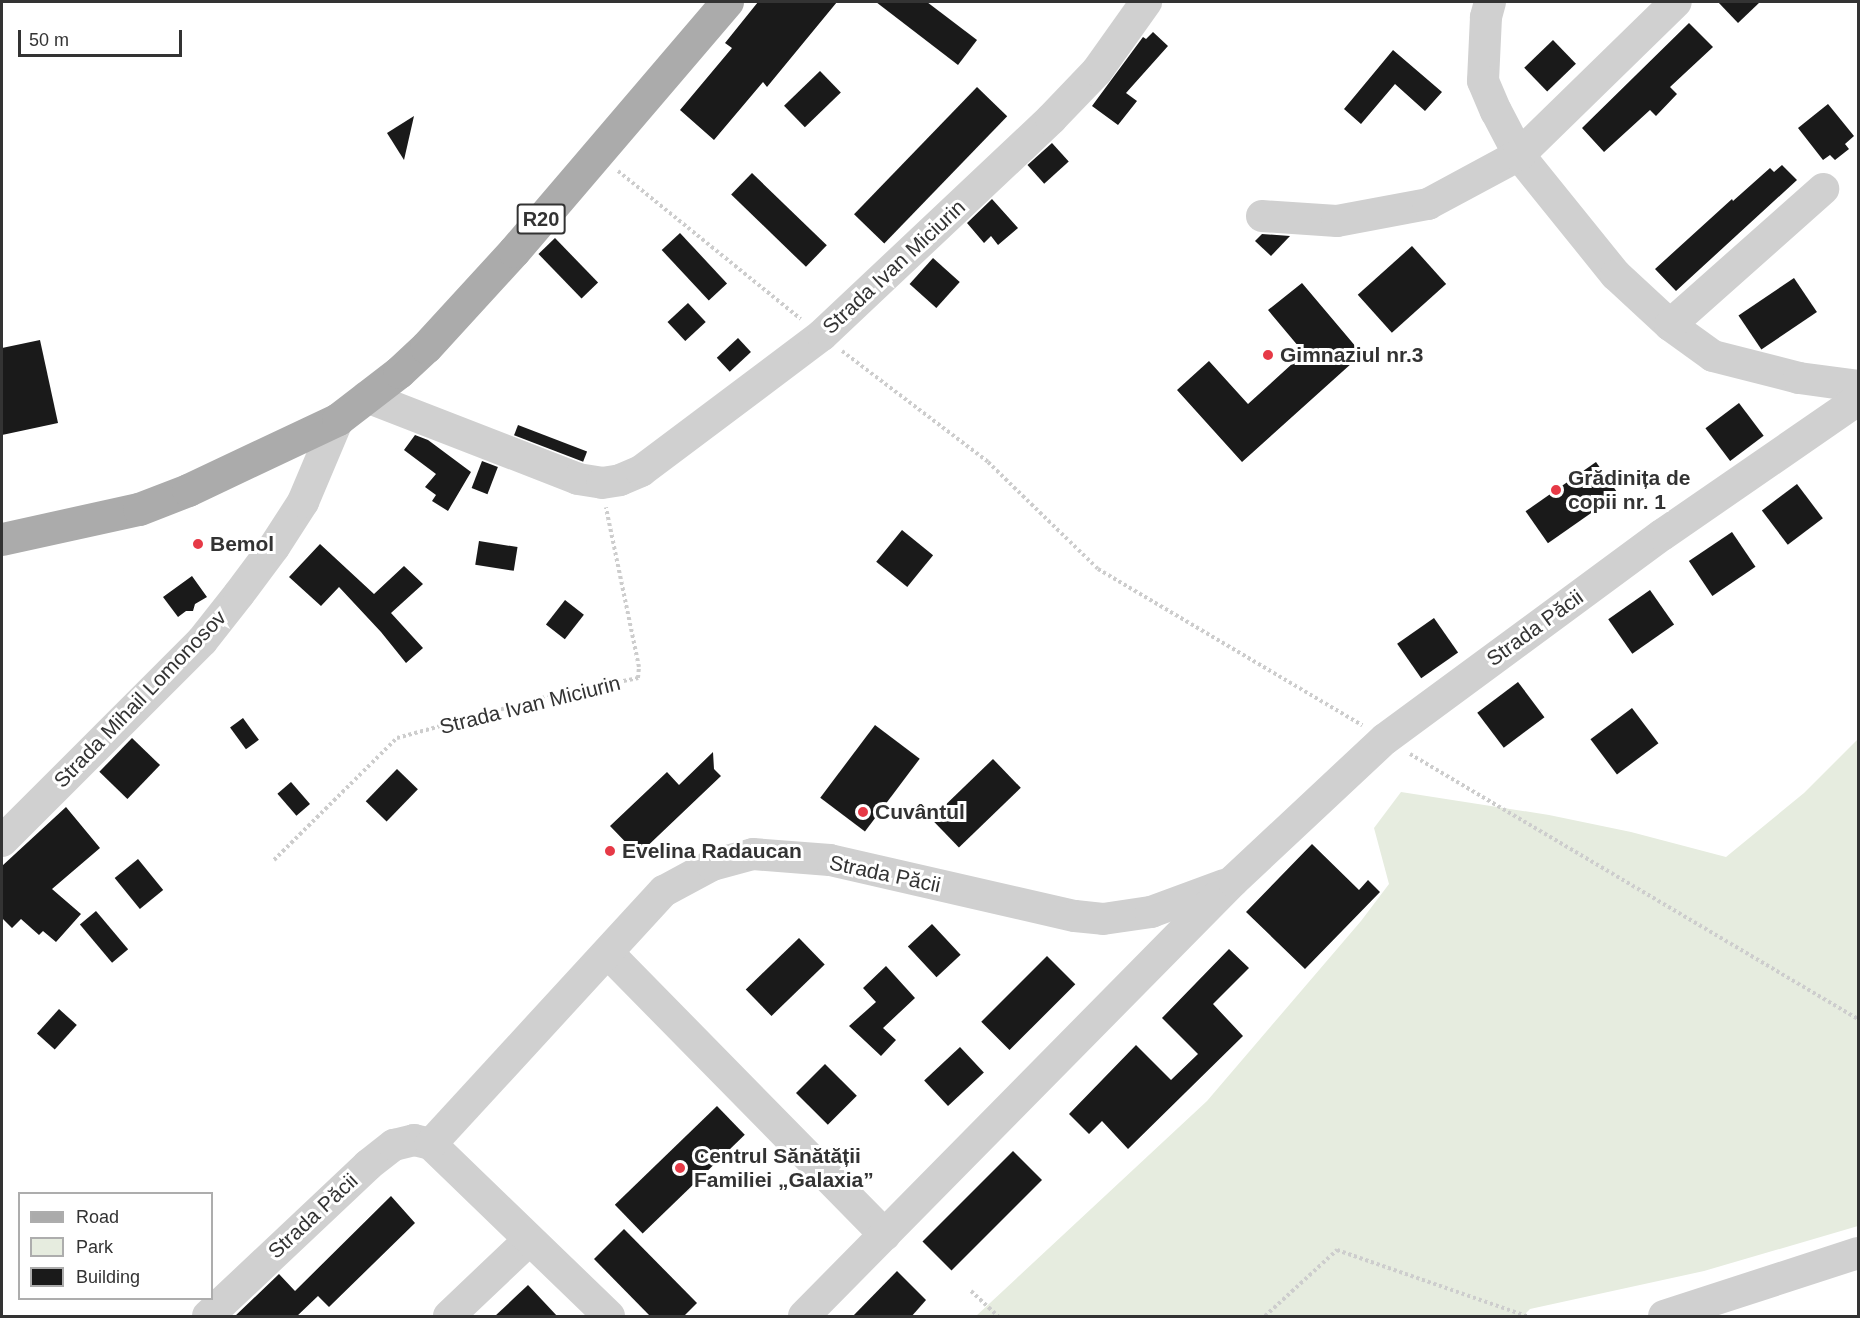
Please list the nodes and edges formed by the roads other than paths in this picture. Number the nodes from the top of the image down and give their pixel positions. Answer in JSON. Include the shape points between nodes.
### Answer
{"nodes":[{"id":1,"x":727,"y":2,"type":"edge"},
{"id":2,"x":1146,"y":2,"type":"edge"},
{"id":3,"x":1490,"y":2,"type":"edge"},
{"id":4,"x":1676,"y":2,"type":"edge"},
{"id":5,"x":1519,"y":155,"type":"junction"},
{"id":6,"x":1823,"y":189,"type":"dead end"},
{"id":7,"x":1262,"y":216,"type":"dead end"},
{"id":8,"x":1670,"y":325,"type":"junction"},
{"id":9,"x":1858,"y":386,"type":"edge"},
{"id":10,"x":367,"y":397,"type":"junction"},
{"id":11,"x":1858,"y":400,"type":"edge"},
{"id":12,"x":338,"y":419,"type":"junction"},
{"id":13,"x":2,"y":539,"type":"edge"},
{"id":14,"x":2,"y":842,"type":"edge"},
{"id":15,"x":1233,"y":881,"type":"junction"},
{"id":16,"x":608,"y":953,"type":"junction"},
{"id":17,"x":431,"y":1144,"type":"junction"},
{"id":18,"x":885,"y":1234,"type":"junction"},
{"id":19,"x":529,"y":1239,"type":"junction"},
{"id":20,"x":1858,"y":1253,"type":"edge"},
{"id":21,"x":208,"y":1317,"type":"edge"},
{"id":22,"x":449,"y":1317,"type":"edge"},
{"id":23,"x":609,"y":1317,"type":"edge"},
{"id":24,"x":804,"y":1317,"type":"edge"},
{"id":25,"x":1664,"y":1317,"type":"edge"}],
"edges":[{"from":1,"to":10,"type":"main road","name":"Strada Mihail Lomonosov","number":"R20","via":[[514,251],[426,347]]},
{"from":2,"to":10,"type":"street","name":"Strada Ivan Miciurin","via":[[1097,70],[1052,119],[822,335],[641,471],[602,483],[578,479]]},
{"from":3,"to":5,"type":"street","via":[[1483,81]]},
{"from":4,"to":5,"type":"street"},
{"from":5,"to":7,"type":"street","via":[[1428,204],[1337,221]]},
{"from":5,"to":8,"type":"street","via":[[1616,275]]},
{"from":6,"to":8,"type":"street"},
{"from":8,"to":9,"type":"street","via":[[1713,356],[1799,378]]},
{"from":10,"to":12,"type":"main road","name":"Strada Mihail Lomonosov","number":"R20"},
{"from":11,"to":15,"type":"street","name":"Strada Păcii","via":[[1662,535],[1385,739]]},
{"from":12,"to":13,"type":"main road","number":"R20","via":[[139,509]]},
{"from":12,"to":14,"type":"street","name":"Strada Mihail Lomonosov","via":[[303,502],[214,625]]},
{"from":15,"to":16,"type":"street","name":"Strada Păcii","via":[[1151,912],[1103,919],[830,860],[753,854],[712,865],[664,891]]},
{"from":15,"to":18,"type":"street","name":"Strada Păcii"},
{"from":16,"to":17,"type":"street","name":"Strada Păcii"},
{"from":16,"to":18,"type":"street"},
{"from":17,"to":19,"type":"street"},
{"from":17,"to":21,"type":"street","name":"Strada Păcii","via":[[414,1140],[394,1144]]},
{"from":18,"to":24,"type":"street","name":"Strada Păcii"},
{"from":19,"to":22,"type":"street"},
{"from":19,"to":23,"type":"street"},
{"from":20,"to":25,"type":"street"}]}
